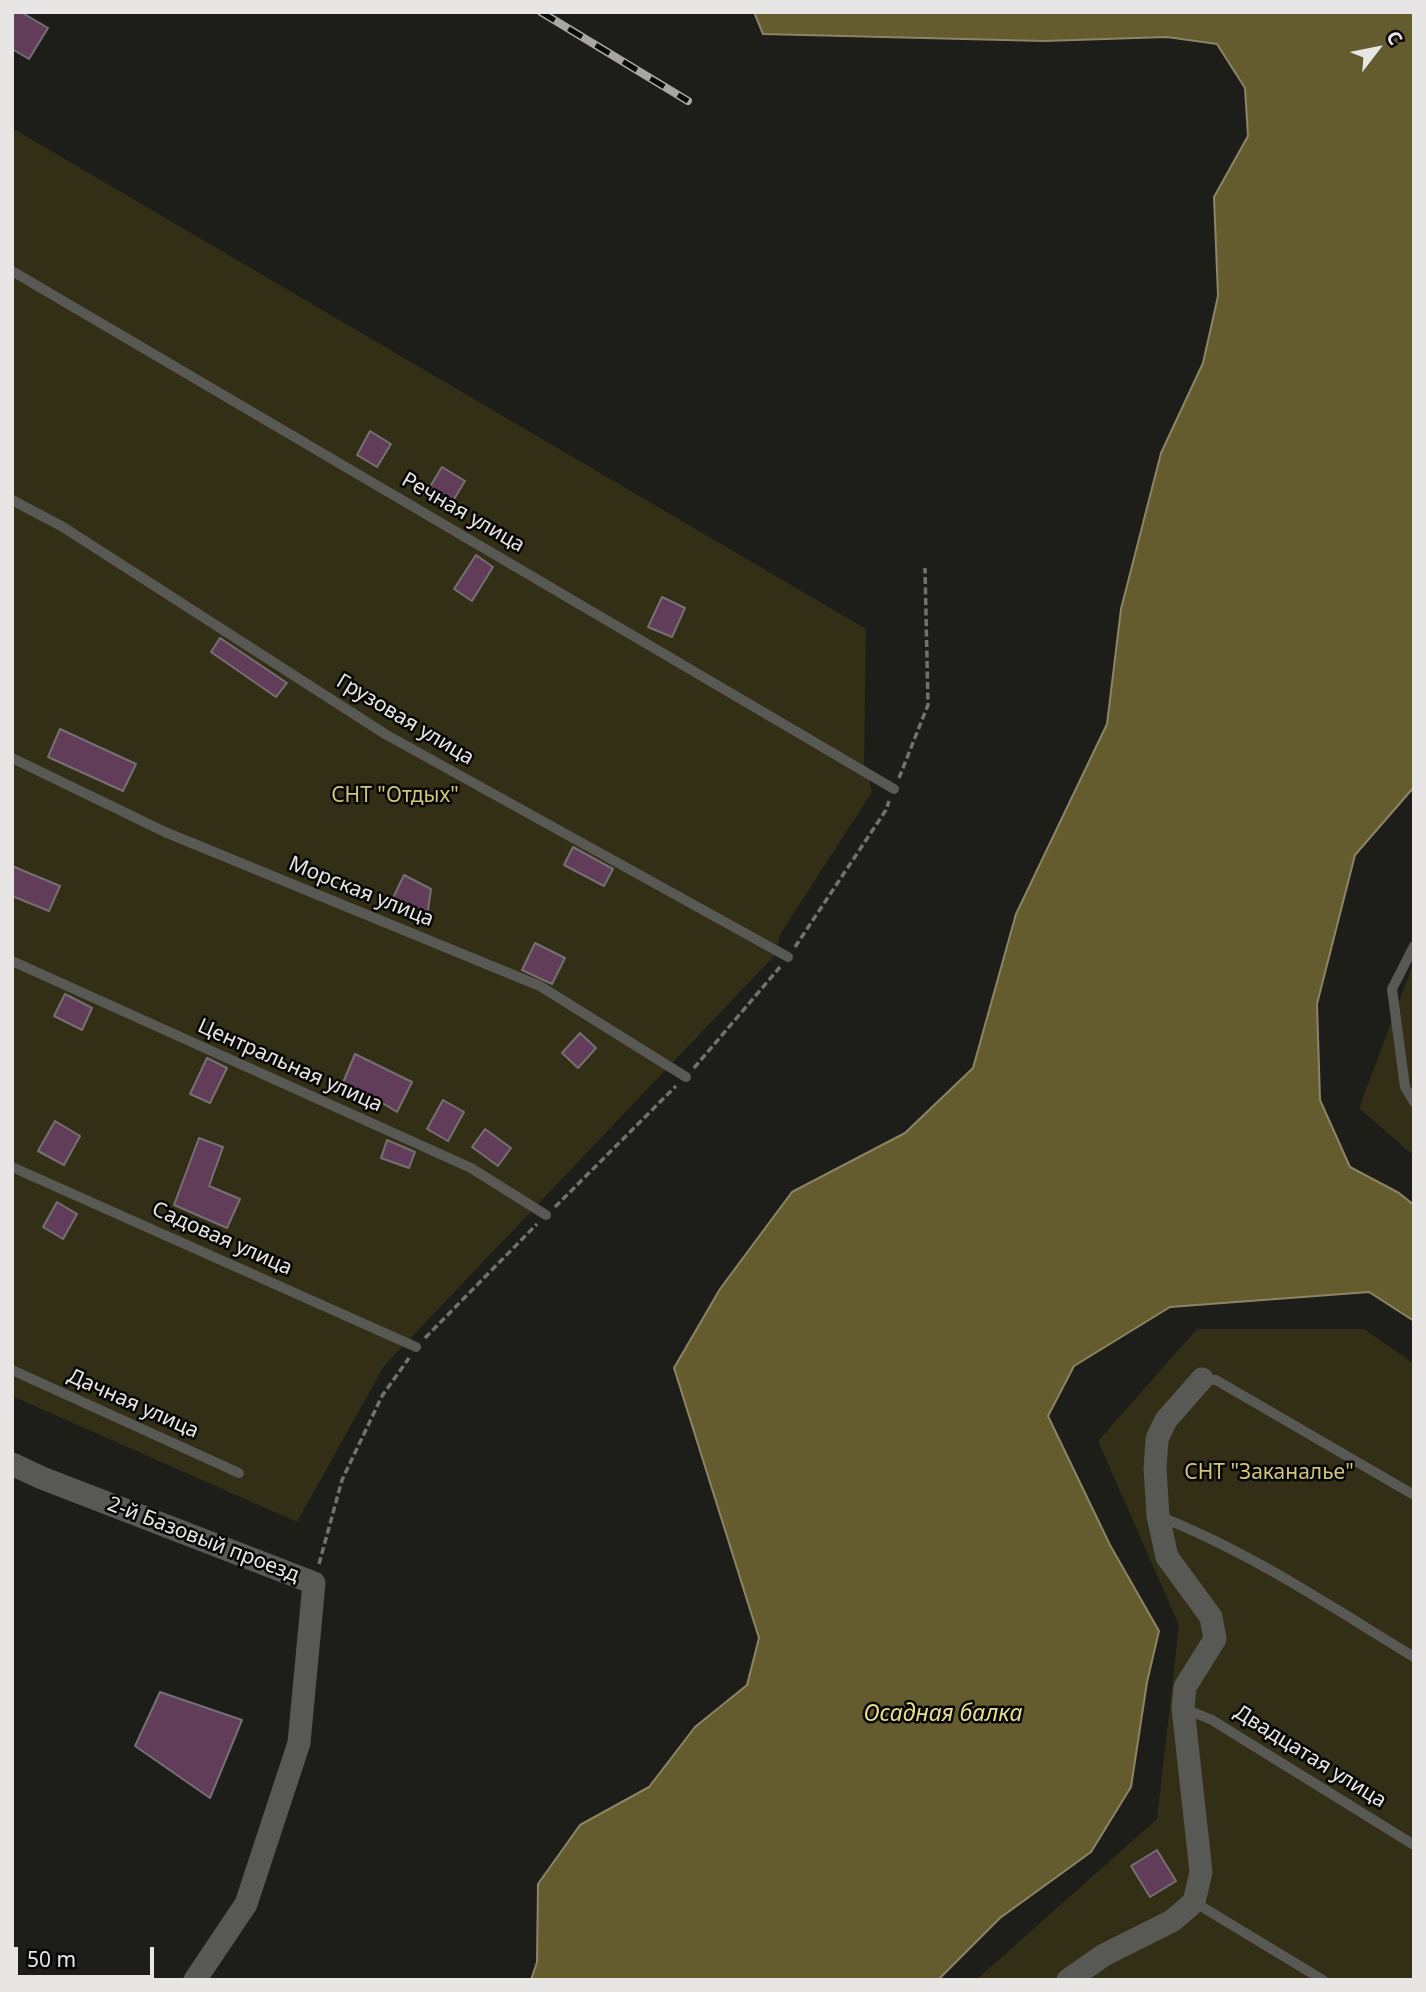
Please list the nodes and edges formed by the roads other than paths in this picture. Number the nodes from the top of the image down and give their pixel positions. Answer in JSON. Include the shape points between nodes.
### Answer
{"nodes":[{"id":1,"x":12,"y":271,"type":"edge"},
{"id":2,"x":12,"y":500,"type":"edge"},
{"id":3,"x":12,"y":758,"type":"edge"},
{"id":4,"x":894,"y":789,"type":"road end"},
{"id":5,"x":1414,"y":946,"type":"edge"},
{"id":6,"x":788,"y":957,"type":"road end"},
{"id":7,"x":12,"y":961,"type":"edge"},
{"id":8,"x":686,"y":1077,"type":"road end"},
{"id":9,"x":1414,"y":1102,"type":"edge"},
{"id":10,"x":12,"y":1167,"type":"edge"},
{"id":11,"x":546,"y":1215,"type":"road end"},
{"id":12,"x":416,"y":1347,"type":"road end"},
{"id":13,"x":12,"y":1370,"type":"edge"},
{"id":14,"x":1202,"y":1379,"type":"joint"},
{"id":15,"x":12,"y":1464,"type":"edge"},
{"id":16,"x":239,"y":1473,"type":"dead end"},
{"id":17,"x":1414,"y":1495,"type":"edge"},
{"id":18,"x":1158,"y":1516,"type":"junction"},
{"id":19,"x":1414,"y":1657,"type":"edge"},
{"id":20,"x":1183,"y":1708,"type":"junction"},
{"id":21,"x":1414,"y":1844,"type":"edge"},
{"id":22,"x":1194,"y":1902,"type":"junction"},
{"id":23,"x":195,"y":1980,"type":"edge"},
{"id":24,"x":1068,"y":1980,"type":"edge"},
{"id":25,"x":1323,"y":1980,"type":"edge"}],
"edges":[{"from":1,"to":4,"type":"lane","name":"Речная улица"},
{"from":2,"to":6,"type":"lane","name":"Грузовая улица","via":[[63,527],[385,734]]},
{"from":3,"to":8,"type":"lane","name":"Морская улица","via":[[165,832],[540,986]]},
{"from":5,"to":9,"type":"lane","via":[[1392,989],[1405,1087]]},
{"from":7,"to":11,"type":"lane","name":"Центральная улица","via":[[471,1168]]},
{"from":10,"to":12,"type":"lane","name":"Садовая улица"},
{"from":13,"to":16,"type":"lane","name":"Дачная улица"},
{"from":14,"to":17,"type":"lane","via":[[1216,1380]]},
{"from":14,"to":18,"type":"street","via":[[1166,1420],[1157,1439]]},
{"from":15,"to":23,"type":"street","name":"2-й Базовый проезд","via":[[314,1583],[299,1743],[246,1905]]},
{"from":18,"to":19,"type":"lane","via":[[1260,1565]]},
{"from":18,"to":20,"type":"street","via":[[1167,1557],[1211,1616],[1215,1639],[1185,1687]]},
{"from":20,"to":21,"type":"lane","name":"Двадцатая улица","via":[[1212,1720]]},
{"from":20,"to":22,"type":"street","via":[[1201,1872]]},
{"from":22,"to":24,"type":"street","via":[[1172,1921],[1104,1955]]},
{"from":22,"to":25,"type":"lane"}]}
